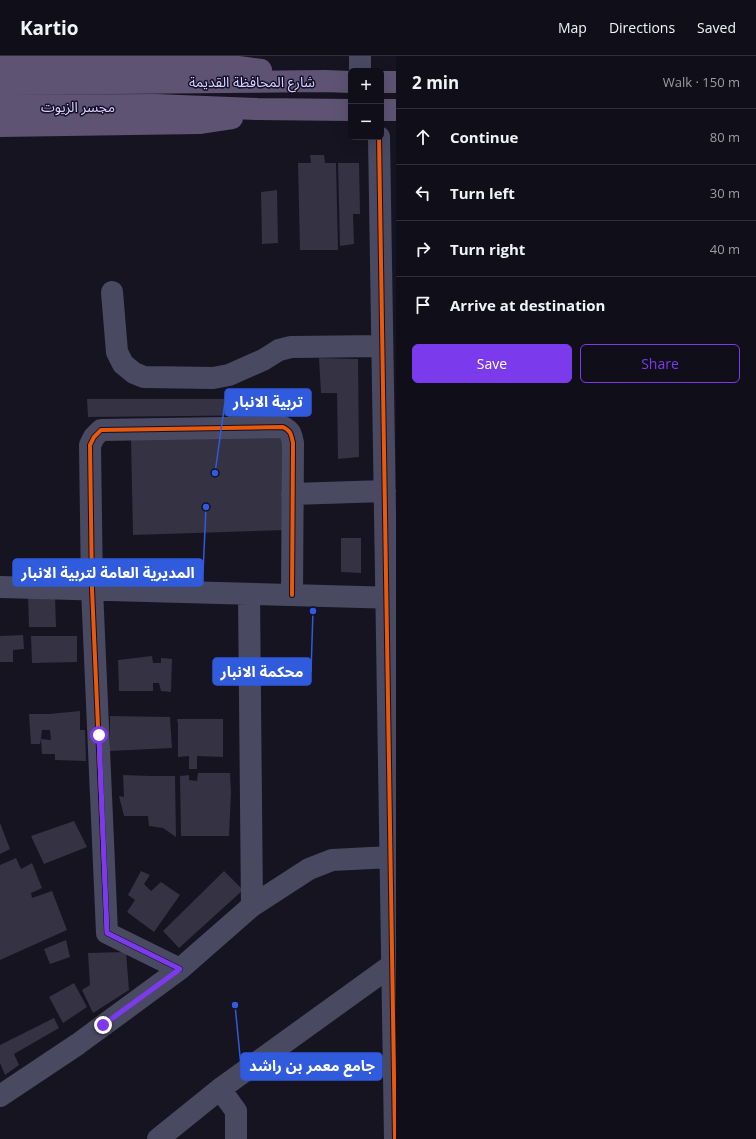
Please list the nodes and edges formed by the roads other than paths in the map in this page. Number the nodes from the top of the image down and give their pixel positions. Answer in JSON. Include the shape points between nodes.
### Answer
{"nodes":[{"id":1,"x":360,"y":56,"type":"edge"},
{"id":2,"x":0,"y":63,"type":"edge"},
{"id":3,"x":360,"y":68,"type":"edge"},
{"id":4,"x":325,"y":81,"type":"junction"},
{"id":5,"x":154,"y":82,"type":"joint"},
{"id":6,"x":348,"y":82,"type":"edge"},
{"id":7,"x":384,"y":82,"type":"edge"},
{"id":8,"x":396,"y":82,"type":"edge"},
{"id":9,"x":0,"y":84,"type":"edge"},
{"id":10,"x":155,"y":105,"type":"joint"},
{"id":11,"x":0,"y":106,"type":"edge"},
{"id":12,"x":257,"y":109,"type":"junction"},
{"id":13,"x":348,"y":110,"type":"edge"},
{"id":14,"x":384,"y":110,"type":"edge"},
{"id":15,"x":396,"y":110,"type":"edge"},
{"id":16,"x":0,"y":126,"type":"edge"},
{"id":17,"x":379,"y":140,"type":"edge"},
{"id":18,"x":112,"y":292,"type":"dead end"},
{"id":19,"x":382,"y":346,"type":"junction"},
{"id":20,"x":390,"y":409,"type":"edge"},
{"id":21,"x":385,"y":491,"type":"junction"},
{"id":22,"x":292,"y":494,"type":"junction"},
{"id":23,"x":0,"y":587,"type":"edge"},
{"id":24,"x":92,"y":589,"type":"junction"},
{"id":25,"x":249,"y":594,"type":"junction"},
{"id":26,"x":292,"y":595,"type":"junction"},
{"id":27,"x":391,"y":598,"type":"edge"},
{"id":28,"x":391,"y":857,"type":"junction"},
{"id":29,"x":252,"y":906,"type":"junction"},
{"id":30,"x":392,"y":965,"type":"junction"},
{"id":31,"x":180,"y":969,"type":"junction"},
{"id":32,"x":220,"y":1089,"type":"junction"},
{"id":33,"x":0,"y":1096,"type":"edge"},
{"id":34,"x":158,"y":1139,"type":"edge"},
{"id":35,"x":236,"y":1139,"type":"edge"},
{"id":36,"x":396,"y":1139,"type":"edge"}],
"edges":[{"from":1,"to":3,"type":"street"},
{"from":2,"to":4,"type":"main road","via":[[197,63],[245,67]]},
{"from":4,"to":5,"type":"main road","name":"شارع المحافظة القديمة"},
{"from":4,"to":6,"type":"main road","name":"شارع المحافظة القديمة"},
{"from":5,"to":9,"type":"main road","name":"مجسر الزيوت"},
{"from":7,"to":8,"type":"main road"},
{"from":10,"to":11,"type":"main road","name":"مجسر الزيوت"},
{"from":10,"to":12,"type":"main road","name":"شارع المحافظة القديمة"},
{"from":12,"to":13,"type":"main road","name":"شارع المحافظة القديمة"},
{"from":12,"to":16,"type":"main road","via":[[238,117],[199,123]]},
{"from":14,"to":15,"type":"main road"},
{"from":17,"to":19,"type":"street"},
{"from":18,"to":19,"type":"street","via":[[117,352],[123,364],[144,377],[213,378],[229,375],[279,350],[291,347]]},
{"from":19,"to":20,"type":"street"},
{"from":20,"to":21,"type":"street"},
{"from":21,"to":22,"type":"street"},
{"from":21,"to":27,"type":"street"},
{"from":22,"to":24,"type":"street","via":[[293,443],[289,430],[283,427],[101,430],[90,445]]},
{"from":22,"to":26,"type":"street"},
{"from":23,"to":24,"type":"street"},
{"from":24,"to":25,"type":"street"},
{"from":24,"to":31,"type":"street","via":[[107,933]]},
{"from":25,"to":26,"type":"street"},
{"from":25,"to":29,"type":"street"},
{"from":26,"to":27,"type":"street"},
{"from":27,"to":28,"type":"street","via":[[388,738]]},
{"from":28,"to":29,"type":"street","via":[[332,860],[309,869]]},
{"from":28,"to":30,"type":"street"},
{"from":29,"to":31,"type":"street"},
{"from":30,"to":32,"type":"street"},
{"from":30,"to":36,"type":"street"},
{"from":31,"to":33,"type":"street","via":[[78,1044]]},
{"from":32,"to":34,"type":"street"},
{"from":32,"to":35,"type":"street","via":[[236,1111]]}]}
